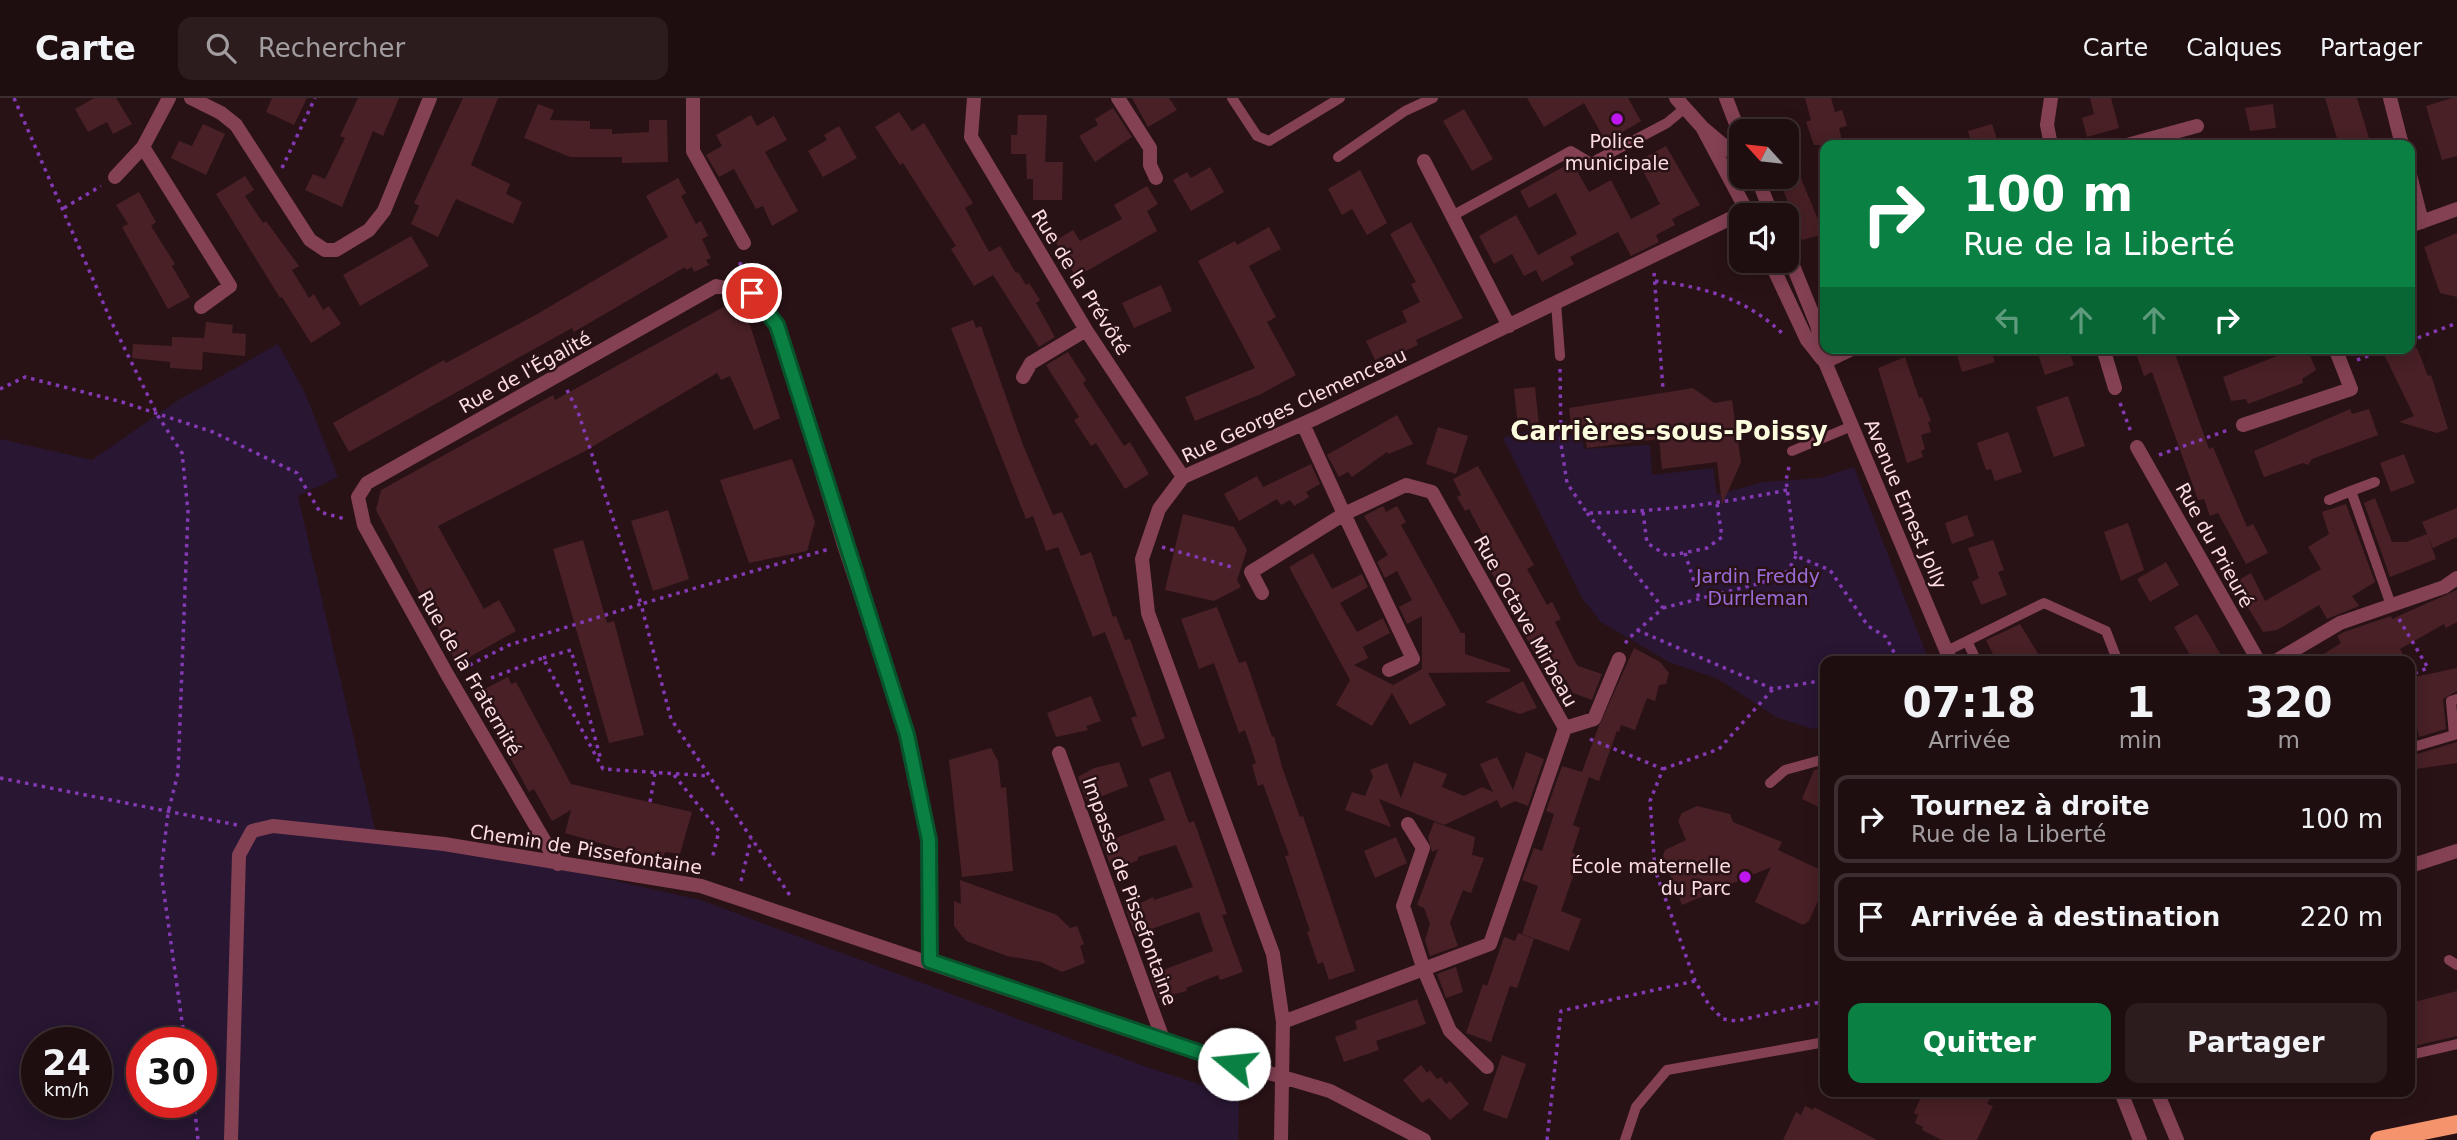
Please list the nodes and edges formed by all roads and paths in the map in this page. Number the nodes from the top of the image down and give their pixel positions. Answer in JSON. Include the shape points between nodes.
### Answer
{"nodes":[{"id":1,"x":14,"y":98,"type":"edge"},
{"id":2,"x":169,"y":98,"type":"edge"},
{"id":3,"x":191,"y":98,"type":"edge"},
{"id":4,"x":315,"y":98,"type":"edge"},
{"id":5,"x":430,"y":98,"type":"edge"},
{"id":6,"x":693,"y":98,"type":"edge"},
{"id":7,"x":974,"y":98,"type":"edge"},
{"id":8,"x":1118,"y":98,"type":"edge"},
{"id":9,"x":1231,"y":98,"type":"edge"},
{"id":10,"x":1340,"y":98,"type":"edge"},
{"id":11,"x":1433,"y":98,"type":"edge"},
{"id":12,"x":1726,"y":98,"type":"edge"},
{"id":13,"x":2051,"y":98,"type":"edge"},
{"id":14,"x":2390,"y":98,"type":"edge"},
{"id":15,"x":1681,"y":103,"type":"edge"},
{"id":16,"x":1734,"y":119,"type":"edge"},
{"id":17,"x":2197,"y":126,"type":"dead end"},
{"id":18,"x":1702,"y":127,"type":"junction"},
{"id":19,"x":2050,"y":140,"type":"edge"},
{"id":20,"x":2145,"y":140,"type":"edge"},
{"id":21,"x":2401,"y":140,"type":"edge"},
{"id":22,"x":143,"y":147,"type":"junction"},
{"id":23,"x":1729,"y":150,"type":"edge"},
{"id":24,"x":1338,"y":157,"type":"dead end"},
{"id":25,"x":1424,"y":161,"type":"dead end"},
{"id":26,"x":115,"y":177,"type":"joint"},
{"id":27,"x":1157,"y":178,"type":"dead end"},
{"id":28,"x":276,"y":183,"type":"junction"},
{"id":29,"x":1743,"y":203,"type":"edge"},
{"id":30,"x":64,"y":208,"type":"junction"},
{"id":31,"x":2457,"y":209,"type":"edge"},
{"id":32,"x":1452,"y":216,"type":"junction"},
{"id":33,"x":1729,"y":222,"type":"edge"},
{"id":34,"x":2416,"y":224,"type":"edge"},
{"id":35,"x":744,"y":243,"type":"joint"},
{"id":36,"x":1653,"y":257,"type":"junction"},
{"id":37,"x":1776,"y":273,"type":"edge"},
{"id":38,"x":1796,"y":273,"type":"edge"},
{"id":39,"x":1655,"y":281,"type":"junction"},
{"id":40,"x":736,"y":290,"type":"junction"},
{"id":41,"x":1556,"y":303,"type":"junction"},
{"id":42,"x":201,"y":307,"type":"dead end"},
{"id":43,"x":2457,"y":323,"type":"edge"},
{"id":44,"x":1508,"y":326,"type":"junction"},
{"id":45,"x":1086,"y":330,"type":"junction"},
{"id":46,"x":1786,"y":337,"type":"dead end"},
{"id":47,"x":1820,"y":339,"type":"edge"},
{"id":48,"x":2415,"y":339,"type":"edge"},
{"id":49,"x":1823,"y":354,"type":"edge"},
{"id":50,"x":1842,"y":354,"type":"edge"},
{"id":51,"x":2105,"y":354,"type":"edge"},
{"id":52,"x":2337,"y":354,"type":"edge"},
{"id":53,"x":2374,"y":354,"type":"edge"},
{"id":54,"x":1560,"y":356,"type":"joint"},
{"id":55,"x":1825,"y":362,"type":"junction"},
{"id":56,"x":2342,"y":366,"type":"junction"},
{"id":57,"x":560,"y":374,"type":"junction"},
{"id":58,"x":1023,"y":377,"type":"dead end"},
{"id":59,"x":2115,"y":388,"type":"joint"},
{"id":60,"x":0,"y":389,"type":"edge"},
{"id":61,"x":1663,"y":389,"type":"dead end"},
{"id":62,"x":158,"y":416,"type":"junction"},
{"id":63,"x":1303,"y":424,"type":"junction"},
{"id":64,"x":2243,"y":425,"type":"joint"},
{"id":65,"x":1852,"y":426,"type":"junction"},
{"id":66,"x":1792,"y":451,"type":"dead end"},
{"id":67,"x":2141,"y":453,"type":"junction"},
{"id":68,"x":1183,"y":477,"type":"junction"},
{"id":69,"x":1786,"y":480,"type":"dead end"},
{"id":70,"x":2375,"y":482,"type":"dead end"},
{"id":71,"x":1787,"y":490,"type":"junction"},
{"id":72,"x":2351,"y":491,"type":"junction"},
{"id":73,"x":358,"y":498,"type":"joint"},
{"id":74,"x":2329,"y":500,"type":"dead end"},
{"id":75,"x":1717,"y":504,"type":"junction"},
{"id":76,"x":1643,"y":512,"type":"junction"},
{"id":77,"x":1587,"y":513,"type":"junction"},
{"id":78,"x":1344,"y":514,"type":"junction"},
{"id":79,"x":364,"y":525,"type":"junction"},
{"id":80,"x":1147,"y":544,"type":"junction"},
{"id":81,"x":845,"y":545,"type":"junction"},
{"id":82,"x":1685,"y":553,"type":"junction"},
{"id":83,"x":1796,"y":556,"type":"junction"},
{"id":84,"x":1251,"y":572,"type":"junction"},
{"id":85,"x":2457,"y":578,"type":"edge"},
{"id":86,"x":1262,"y":593,"type":"dead end"},
{"id":87,"x":1699,"y":598,"type":"junction"},
{"id":88,"x":642,"y":604,"type":"junction"},
{"id":89,"x":2391,"y":605,"type":"junction"},
{"id":90,"x":1663,"y":608,"type":"junction"},
{"id":91,"x":1637,"y":631,"type":"junction"},
{"id":92,"x":1628,"y":639,"type":"dead end"},
{"id":93,"x":1967,"y":641,"type":"junction"},
{"id":94,"x":1896,"y":656,"type":"edge"},
{"id":95,"x":1949,"y":656,"type":"edge"},
{"id":96,"x":1974,"y":656,"type":"edge"},
{"id":97,"x":2116,"y":656,"type":"edge"},
{"id":98,"x":2256,"y":656,"type":"edge"},
{"id":99,"x":2284,"y":656,"type":"edge"},
{"id":100,"x":543,"y":658,"type":"junction"},
{"id":101,"x":1619,"y":659,"type":"dead end"},
{"id":102,"x":1389,"y":670,"type":"dead end"},
{"id":103,"x":2415,"y":673,"type":"edge"},
{"id":104,"x":448,"y":677,"type":"junction"},
{"id":105,"x":491,"y":678,"type":"dead end"},
{"id":106,"x":1820,"y":681,"type":"edge"},
{"id":107,"x":1773,"y":690,"type":"junction"},
{"id":108,"x":2457,"y":699,"type":"edge"},
{"id":109,"x":1565,"y":729,"type":"junction"},
{"id":110,"x":2415,"y":747,"type":"edge"},
{"id":111,"x":1059,"y":753,"type":"dead end"},
{"id":112,"x":1820,"y":760,"type":"edge"},
{"id":113,"x":603,"y":769,"type":"junction"},
{"id":114,"x":1663,"y":769,"type":"junction"},
{"id":115,"x":655,"y":773,"type":"junction"},
{"id":116,"x":674,"y":775,"type":"junction"},
{"id":117,"x":709,"y":776,"type":"junction"},
{"id":118,"x":0,"y":778,"type":"edge"},
{"id":119,"x":1770,"y":783,"type":"dead end"},
{"id":120,"x":650,"y":802,"type":"dead end"},
{"id":121,"x":168,"y":813,"type":"junction"},
{"id":122,"x":1408,"y":824,"type":"dead end"},
{"id":123,"x":252,"y":831,"type":"junction"},
{"id":124,"x":751,"y":839,"type":"junction"},
{"id":125,"x":2457,"y":851,"type":"edge"},
{"id":126,"x":712,"y":859,"type":"dead end"},
{"id":127,"x":558,"y":864,"type":"junction"},
{"id":128,"x":2415,"y":864,"type":"edge"},
{"id":129,"x":737,"y":898,"type":"junction"},
{"id":130,"x":807,"y":921,"type":"junction"},
{"id":131,"x":930,"y":961,"type":"junction"},
{"id":132,"x":1424,"y":970,"type":"junction"},
{"id":133,"x":1695,"y":981,"type":"junction"},
{"id":134,"x":1820,"y":1002,"type":"edge"},
{"id":135,"x":1283,"y":1022,"type":"junction"},
{"id":136,"x":182,"y":1027,"type":"edge"},
{"id":137,"x":1164,"y":1042,"type":"junction"},
{"id":138,"x":1820,"y":1043,"type":"edge"},
{"id":139,"x":2457,"y":1044,"type":"edge"},
{"id":140,"x":2415,"y":1054,"type":"edge"},
{"id":141,"x":1487,"y":1067,"type":"dead end"},
{"id":142,"x":1280,"y":1078,"type":"junction"},
{"id":143,"x":2123,"y":1097,"type":"edge"},
{"id":144,"x":2159,"y":1097,"type":"edge"},
{"id":145,"x":196,"y":1118,"type":"edge"},
{"id":146,"x":2457,"y":1124,"type":"edge"},
{"id":147,"x":198,"y":1140,"type":"edge"},
{"id":148,"x":231,"y":1140,"type":"edge"},
{"id":149,"x":1281,"y":1140,"type":"edge"},
{"id":150,"x":1424,"y":1140,"type":"edge"},
{"id":151,"x":1547,"y":1140,"type":"edge"},
{"id":152,"x":1625,"y":1140,"type":"edge"},
{"id":153,"x":2140,"y":1140,"type":"edge"},
{"id":154,"x":2177,"y":1140,"type":"edge"},
{"id":155,"x":2379,"y":1140,"type":"edge"}],
"edges":[{"from":1,"to":30,"type":"path"},
{"from":2,"to":22,"type":"street"},
{"from":3,"to":28,"type":"street","via":[[236,125]]},
{"from":4,"to":28,"type":"path"},
{"from":5,"to":28,"type":"street","via":[[384,211],[369,230],[337,250],[325,250],[310,240]]},
{"from":6,"to":35,"type":"street","via":[[693,151]]},
{"from":7,"to":45,"type":"street","name":"Rue de la Prévôté","via":[[971,137]]},
{"from":8,"to":27,"type":"street","via":[[1150,148],[1150,165]]},
{"from":9,"to":10,"type":"lane","via":[[1257,136],[1269,141]]},
{"from":11,"to":24,"type":"lane","via":[[1405,111]]},
{"from":12,"to":16,"type":"street"},
{"from":13,"to":19,"type":"street"},
{"from":14,"to":21,"type":"street"},
{"from":15,"to":18,"type":"street"},
{"from":15,"to":32,"type":"lane","via":[[1667,123],[1591,163],[1571,152]]},
{"from":17,"to":20,"type":"street"},
{"from":18,"to":23,"type":"street"},
{"from":18,"to":29,"type":"street"},
{"from":22,"to":26,"type":"street"},
{"from":22,"to":42,"type":"street","via":[[230,286]]},
{"from":25,"to":32,"type":"street"},
{"from":26,"to":30,"type":"path"},
{"from":30,"to":62,"type":"path","via":[[112,323]]},
{"from":31,"to":34,"type":"street"},
{"from":32,"to":44,"type":"street"},
{"from":33,"to":36,"type":"street","name":"Rue Georges Clemenceau"},
{"from":35,"to":40,"type":"path"},
{"from":36,"to":39,"type":"path"},
{"from":36,"to":41,"type":"street","name":"Rue Georges Clemenceau"},
{"from":37,"to":55,"type":"street","name":"Avenue Ernest Jolly","via":[[1807,340]]},
{"from":38,"to":47,"type":"street","name":"Avenue Ernest Jolly"},
{"from":39,"to":46,"type":"path","via":[[1725,296],[1768,320]]},
{"from":39,"to":61,"type":"path"},
{"from":40,"to":57,"type":"street","name":"Rue de l'Égalité","via":[[716,286]]},
{"from":40,"to":81,"type":"street","via":[[752,293],[777,325]]},
{"from":41,"to":44,"type":"street","name":"Rue Georges Clemenceau"},
{"from":41,"to":54,"type":"lane"},
{"from":43,"to":48,"type":"path"},
{"from":44,"to":63,"type":"street","name":"Rue Georges Clemenceau"},
{"from":45,"to":58,"type":"street","via":[[1031,363]]},
{"from":45,"to":68,"type":"street","name":"Rue de la Prévôté"},
{"from":49,"to":55,"type":"street","name":"Avenue Ernest Jolly"},
{"from":50,"to":55,"type":"street"},
{"from":51,"to":59,"type":"street"},
{"from":52,"to":56,"type":"street"},
{"from":53,"to":56,"type":"path"},
{"from":54,"to":77,"type":"path","via":[[1561,444],[1567,483]]},
{"from":55,"to":65,"type":"street","name":"Avenue Ernest Jolly"},
{"from":56,"to":64,"type":"street","via":[[2351,389]]},
{"from":57,"to":73,"type":"street","name":"Rue de l'Égalité","via":[[367,483]]},
{"from":57,"to":88,"type":"path","via":[[578,412]]},
{"from":59,"to":67,"type":"path"},
{"from":60,"to":62,"type":"path","via":[[24,376]]},
{"from":62,"to":79,"type":"path","via":[[213,432],[297,473],[320,513]]},
{"from":62,"to":121,"type":"path","via":[[182,453],[188,511],[178,773]]},
{"from":63,"to":68,"type":"street","name":"Rue Georges Clemenceau"},
{"from":63,"to":78,"type":"street"},
{"from":64,"to":67,"type":"path"},
{"from":65,"to":66,"type":"lane"},
{"from":65,"to":95,"type":"street","name":"Avenue Ernest Jolly"},
{"from":67,"to":98,"type":"street","name":"Rue du Prieuré"},
{"from":68,"to":80,"type":"street","name":"Rue Georges Clemenceau","via":[[1159,509]]},
{"from":69,"to":71,"type":"path"},
{"from":70,"to":72,"type":"lane"},
{"from":71,"to":75,"type":"path"},
{"from":71,"to":83,"type":"path"},
{"from":72,"to":74,"type":"lane"},
{"from":72,"to":89,"type":"lane"},
{"from":73,"to":79,"type":"street","name":"Rue de la Fraternité"},
{"from":75,"to":76,"type":"path"},
{"from":75,"to":82,"type":"path","via":[[1722,537],[1707,548]]},
{"from":76,"to":77,"type":"path"},
{"from":76,"to":82,"type":"path","via":[[1647,542],[1668,556]]},
{"from":77,"to":90,"type":"path"},
{"from":78,"to":84,"type":"street","name":"Rue Octave Mirbeau"},
{"from":78,"to":102,"type":"street","via":[[1413,659]]},
{"from":78,"to":109,"type":"street","name":"Rue Octave Mirbeau","via":[[1406,485],[1432,492]]},
{"from":79,"to":104,"type":"street","name":"Rue de la Fraternité"},
{"from":80,"to":84,"type":"path"},
{"from":80,"to":135,"type":"street","name":"Rue Georges Clemenceau","via":[[1142,559],[1148,613],[1273,954]]},
{"from":81,"to":88,"type":"path"},
{"from":81,"to":131,"type":"street","via":[[907,735],[929,840]]},
{"from":82,"to":87,"type":"path"},
{"from":83,"to":87,"type":"path","via":[[1788,571],[1761,583]]},
{"from":83,"to":94,"type":"path","via":[[1830,570],[1868,626],[1886,637]]},
{"from":84,"to":86,"type":"street"},
{"from":85,"to":89,"type":"street"},
{"from":87,"to":90,"type":"path"},
{"from":88,"to":104,"type":"path","via":[[509,645]]},
{"from":88,"to":117,"type":"path","via":[[671,719]]},
{"from":89,"to":99,"type":"street","via":[[2340,623]]},
{"from":89,"to":103,"type":"path","via":[[2428,668]]},
{"from":90,"to":91,"type":"path"},
{"from":91,"to":92,"type":"path"},
{"from":91,"to":107,"type":"path"},
{"from":93,"to":95,"type":"lane"},
{"from":93,"to":96,"type":"lane"},
{"from":93,"to":97,"type":"lane","via":[[2044,603],[2106,631]]},
{"from":100,"to":105,"type":"path"},
{"from":100,"to":113,"type":"path"},
{"from":100,"to":113,"type":"path","via":[[571,650]]},
{"from":101,"to":109,"type":"street","via":[[1594,719]]},
{"from":104,"to":127,"type":"street","name":"Rue de la Fraternité"},
{"from":106,"to":107,"type":"path"},
{"from":107,"to":114,"type":"path","via":[[1719,749]]},
{"from":108,"to":110,"type":"lane","via":[[2451,701],[2454,735]]},
{"from":109,"to":114,"type":"path"},
{"from":109,"to":132,"type":"street","name":"Rue Octave Mirbeau","via":[[1490,944]]},
{"from":111,"to":137,"type":"street","name":"Impasse de Pissefontaine"},
{"from":112,"to":119,"type":"lane","via":[[1785,770]]},
{"from":113,"to":115,"type":"path"},
{"from":114,"to":133,"type":"path","via":[[1650,801],[1655,870]]},
{"from":115,"to":116,"type":"path"},
{"from":115,"to":120,"type":"path"},
{"from":116,"to":117,"type":"path"},
{"from":116,"to":126,"type":"path","via":[[719,831]]},
{"from":117,"to":124,"type":"path"},
{"from":118,"to":121,"type":"path"},
{"from":121,"to":123,"type":"path","via":[[228,822]]},
{"from":121,"to":136,"type":"path","via":[[161,872]]},
{"from":122,"to":132,"type":"street","via":[[1423,848],[1403,906]]},
{"from":123,"to":127,"type":"street","name":"Chemin de Pissefontaine","via":[[273,826],[444,844]]},
{"from":123,"to":148,"type":"street","via":[[239,855]]},
{"from":124,"to":129,"type":"path"},
{"from":124,"to":130,"type":"path"},
{"from":125,"to":128,"type":"street"},
{"from":127,"to":129,"type":"street","name":"Chemin de Pissefontaine","via":[[701,886]]},
{"from":129,"to":130,"type":"street","name":"Chemin de Pissefontaine"},
{"from":130,"to":131,"type":"street","name":"Chemin de Pissefontaine"},
{"from":131,"to":137,"type":"street","name":"Chemin de Pissefontaine"},
{"from":132,"to":135,"type":"street","name":"Rue Octave Mirbeau"},
{"from":132,"to":141,"type":"street","via":[[1450,1031]]},
{"from":133,"to":134,"type":"path","via":[[1723,1019],[1736,1021]]},
{"from":133,"to":151,"type":"path","via":[[1561,1011]]},
{"from":135,"to":142,"type":"street","name":"Rue Georges Clemenceau"},
{"from":137,"to":142,"type":"street","name":"Chemin de Pissefontaine"},
{"from":138,"to":152,"type":"lane","via":[[1667,1070],[1636,1107]]},
{"from":139,"to":140,"type":"lane"},
{"from":142,"to":149,"type":"street","name":"Rue Georges Clemenceau"},
{"from":142,"to":150,"type":"street","name":"Chemin de Pissefontaine","via":[[1330,1091]]},
{"from":143,"to":153,"type":"street"},
{"from":144,"to":154,"type":"street"},
{"from":145,"to":147,"type":"path"},
{"from":146,"to":155,"type":"main road"}]}
